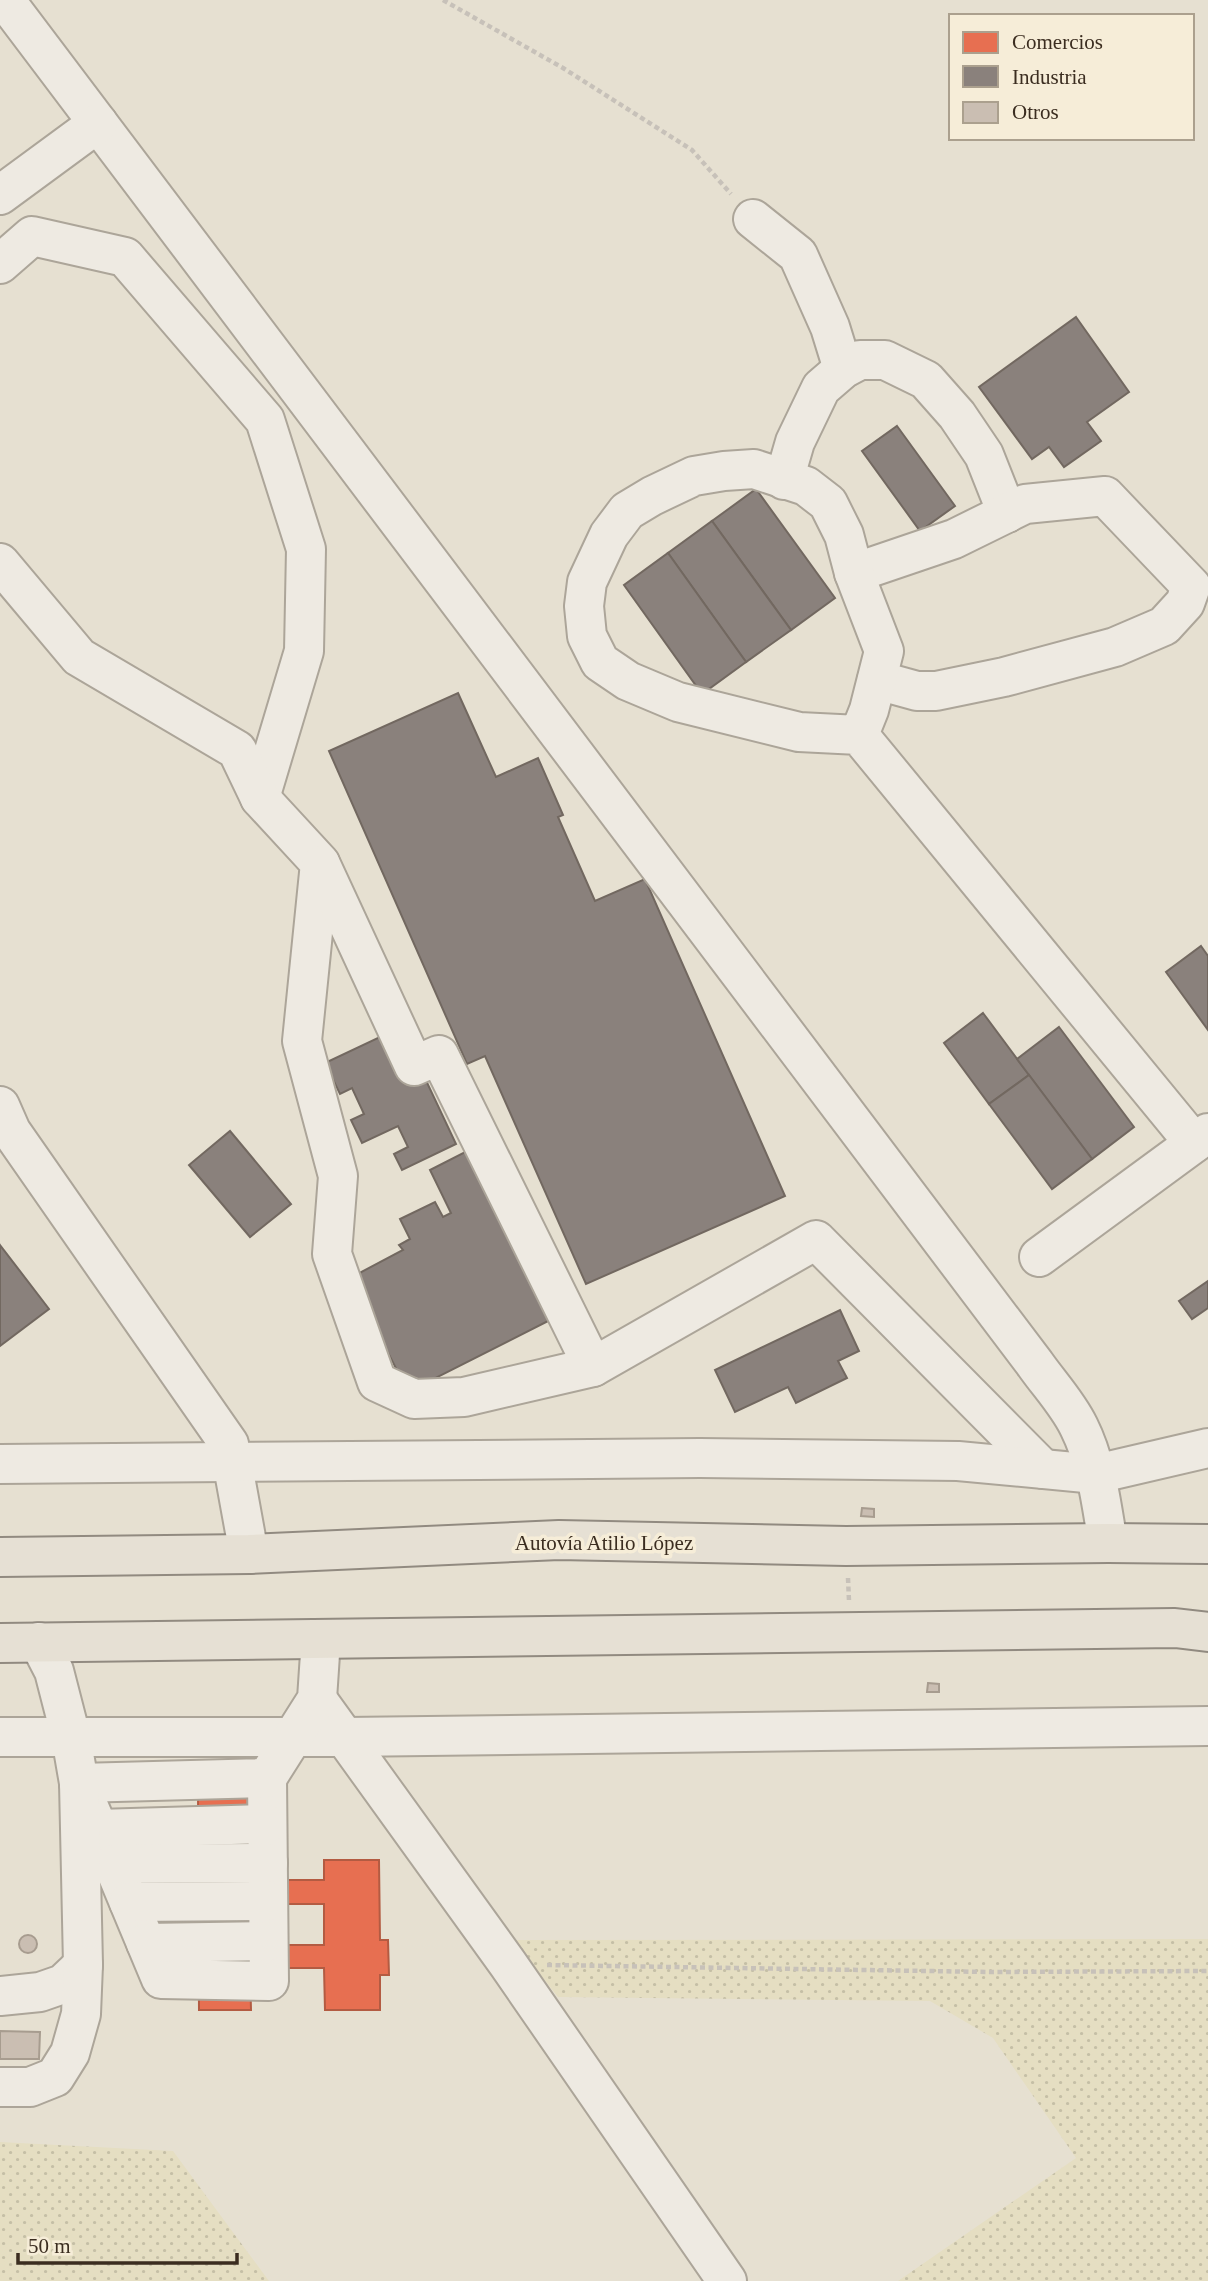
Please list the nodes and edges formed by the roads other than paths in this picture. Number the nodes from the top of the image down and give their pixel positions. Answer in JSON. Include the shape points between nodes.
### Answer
{"nodes":[{"id":1,"x":5,"y":0,"type":"edge"},
{"id":2,"x":98,"y":123,"type":"junction"},
{"id":3,"x":0,"y":195,"type":"edge"},
{"id":4,"x":753,"y":219,"type":"road end"},
{"id":5,"x":0,"y":264,"type":"edge"},
{"id":6,"x":843,"y":369,"type":"junction"},
{"id":7,"x":784,"y":480,"type":"junction"},
{"id":8,"x":1007,"y":513,"type":"junction"},
{"id":9,"x":0,"y":563,"type":"edge"},
{"id":10,"x":854,"y":573,"type":"junction"},
{"id":11,"x":1199,"y":601,"type":"edge"},
{"id":12,"x":877,"y":680,"type":"junction"},
{"id":13,"x":859,"y":735,"type":"junction"},
{"id":14,"x":260,"y":798,"type":"junction"},
{"id":15,"x":320,"y":863,"type":"junction"},
{"id":16,"x":0,"y":1106,"type":"edge"},
{"id":17,"x":1201,"y":1138,"type":"edge"},
{"id":18,"x":1039,"y":1257,"type":"dead end"},
{"id":19,"x":593,"y":1367,"type":"junction"},
{"id":20,"x":1208,"y":1448,"type":"edge"},
{"id":21,"x":231,"y":1461,"type":"junction"},
{"id":22,"x":0,"y":1464,"type":"edge"},
{"id":23,"x":1043,"y":1469,"type":"junction"},
{"id":24,"x":1096,"y":1474,"type":"junction"},
{"id":25,"x":1108,"y":1543,"type":"junction"},
{"id":26,"x":1208,"y":1544,"type":"edge"},
{"id":27,"x":249,"y":1553,"type":"junction"},
{"id":28,"x":0,"y":1557,"type":"edge"},
{"id":29,"x":1208,"y":1632,"type":"edge"},
{"id":30,"x":321,"y":1639,"type":"junction"},
{"id":31,"x":39,"y":1642,"type":"junction"},
{"id":32,"x":0,"y":1643,"type":"edge"},
{"id":33,"x":317,"y":1699,"type":"junction"},
{"id":34,"x":1208,"y":1726,"type":"edge"},
{"id":35,"x":295,"y":1736,"type":"junction"},
{"id":36,"x":0,"y":1737,"type":"edge"},
{"id":37,"x":71,"y":1737,"type":"junction"},
{"id":38,"x":345,"y":1737,"type":"junction"},
{"id":39,"x":267,"y":1778,"type":"junction"},
{"id":40,"x":79,"y":1783,"type":"junction"},
{"id":41,"x":267,"y":1824,"type":"junction"},
{"id":42,"x":98,"y":1829,"type":"junction"},
{"id":43,"x":268,"y":1863,"type":"junction"},
{"id":44,"x":113,"y":1864,"type":"junction"},
{"id":45,"x":268,"y":1901,"type":"junction"},
{"id":46,"x":129,"y":1902,"type":"junction"},
{"id":47,"x":83,"y":1965,"type":"junction"},
{"id":48,"x":0,"y":1996,"type":"edge"},
{"id":49,"x":0,"y":2087,"type":"edge"},
{"id":50,"x":727,"y":2281,"type":"edge"}],
"edges":[{"from":1,"to":2,"type":"street"},
{"from":2,"to":3,"type":"street"},
{"from":2,"to":24,"type":"street","via":[[1035,1364],[1078,1424]]},
{"from":4,"to":6,"type":"street","via":[[798,255]]},
{"from":5,"to":14,"type":"street","via":[[32,236],[125,257],[265,421],[306,549],[304,651]]},
{"from":6,"to":7,"type":"street","via":[[821,388],[795,442]]},
{"from":6,"to":8,"type":"street","via":[[860,360],[885,360],[926,380],[984,455]]},
{"from":7,"to":10,"type":"street","via":[[806,486],[828,503],[844,535]]},
{"from":7,"to":13,"type":"street","via":[[754,469],[694,476],[627,511],[608,535],[587,582],[587,636],[600,662],[628,681],[678,702],[799,732]]},
{"from":8,"to":10,"type":"street","via":[[954,539]]},
{"from":8,"to":11,"type":"street","via":[[1025,504],[1105,496]]},
{"from":9,"to":14,"type":"street","via":[[79,657],[237,750]]},
{"from":10,"to":12,"type":"street","via":[[884,651]]},
{"from":11,"to":12,"type":"street","via":[[1185,603],[1164,626],[1115,647],[1003,677],[936,691]]},
{"from":12,"to":13,"type":"street"},
{"from":13,"to":17,"type":"street"},
{"from":14,"to":15,"type":"street"},
{"from":15,"to":19,"type":"street","via":[[414,1066],[439,1055]]},
{"from":15,"to":19,"type":"street","via":[[302,1041],[338,1176],[332,1254],[377,1382],[414,1399],[464,1397]]},
{"from":16,"to":21,"type":"street","via":[[11,1131],[229,1444]]},
{"from":17,"to":18,"type":"street"},
{"from":19,"to":23,"type":"street","via":[[816,1240]]},
{"from":20,"to":24,"type":"street"},
{"from":21,"to":22,"type":"street"},
{"from":21,"to":23,"type":"street","via":[[700,1458],[958,1461]]},
{"from":21,"to":27,"type":"street"},
{"from":23,"to":24,"type":"street"},
{"from":24,"to":25,"type":"street"},
{"from":25,"to":26,"type":"main road","name":"Autovía Atilio López"},
{"from":25,"to":27,"type":"main road","name":"Autovía Atilio López","via":[[846,1546],[559,1540]]},
{"from":27,"to":28,"type":"main road","name":"Autovía Atilio López"},
{"from":29,"to":30,"type":"main road","via":[[1175,1628]]},
{"from":30,"to":31,"type":"main road"},
{"from":30,"to":33,"type":"street"},
{"from":31,"to":32,"type":"main road"},
{"from":31,"to":37,"type":"street","via":[[54,1671]]},
{"from":33,"to":35,"type":"street"},
{"from":33,"to":38,"type":"street"},
{"from":34,"to":38,"type":"street"},
{"from":35,"to":37,"type":"street"},
{"from":35,"to":38,"type":"street"},
{"from":35,"to":39,"type":"street"},
{"from":36,"to":37,"type":"street"},
{"from":37,"to":40,"type":"street"},
{"from":38,"to":50,"type":"street","via":[[509,1964]]},
{"from":39,"to":40,"type":"street"},
{"from":39,"to":41,"type":"street"},
{"from":40,"to":42,"type":"street"},
{"from":40,"to":47,"type":"street"},
{"from":41,"to":42,"type":"street"},
{"from":41,"to":43,"type":"street"},
{"from":42,"to":44,"type":"street"},
{"from":43,"to":44,"type":"street"},
{"from":43,"to":45,"type":"street"},
{"from":44,"to":46,"type":"street"},
{"from":45,"to":46,"type":"street"},
{"from":45,"to":46,"type":"street","via":[[269,1981],[161,1979]]},
{"from":47,"to":48,"type":"street","via":[[63,1984],[40,1992]]},
{"from":47,"to":49,"type":"street","via":[[81,2014],[71,2053],[55,2077],[30,2087]]}]}
